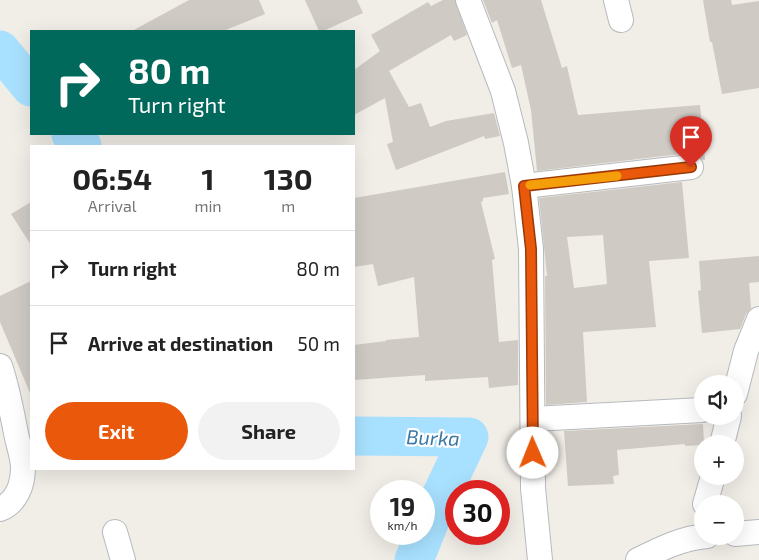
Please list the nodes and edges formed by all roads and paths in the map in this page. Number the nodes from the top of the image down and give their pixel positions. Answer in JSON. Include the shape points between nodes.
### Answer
{"nodes":[{"id":1,"x":468,"y":0,"type":"edge"},
{"id":2,"x":691,"y":167,"type":"dead end"},
{"id":3,"x":524,"y":186,"type":"junction"},
{"id":4,"x":759,"y":318,"type":"edge"},
{"id":5,"x":0,"y":366,"type":"edge"},
{"id":6,"x":740,"y":375,"type":"edge"},
{"id":7,"x":694,"y":410,"type":"edge"},
{"id":8,"x":532,"y":419,"type":"junction"},
{"id":9,"x":0,"y":509,"type":"edge"},
{"id":10,"x":115,"y":532,"type":"dead end"},
{"id":11,"x":759,"y":532,"type":"edge"},
{"id":12,"x":744,"y":533,"type":"edge"},
{"id":13,"x":694,"y":539,"type":"edge"},
{"id":14,"x":123,"y":560,"type":"edge"},
{"id":15,"x":540,"y":560,"type":"edge"},
{"id":16,"x":638,"y":560,"type":"edge"}],
"edges":[{"from":1,"to":3,"type":"street","via":[[503,91]]},
{"from":2,"to":3,"type":"street"},
{"from":3,"to":8,"type":"street","via":[[531,249]]},
{"from":4,"to":6,"type":"street"},
{"from":5,"to":9,"type":"street","via":[[23,468],[16,498]]},
{"from":7,"to":8,"type":"street"},
{"from":8,"to":15,"type":"street","via":[[533,488]]},
{"from":10,"to":14,"type":"street"},
{"from":11,"to":12,"type":"street"},
{"from":13,"to":16,"type":"street","via":[[674,543]]}]}
